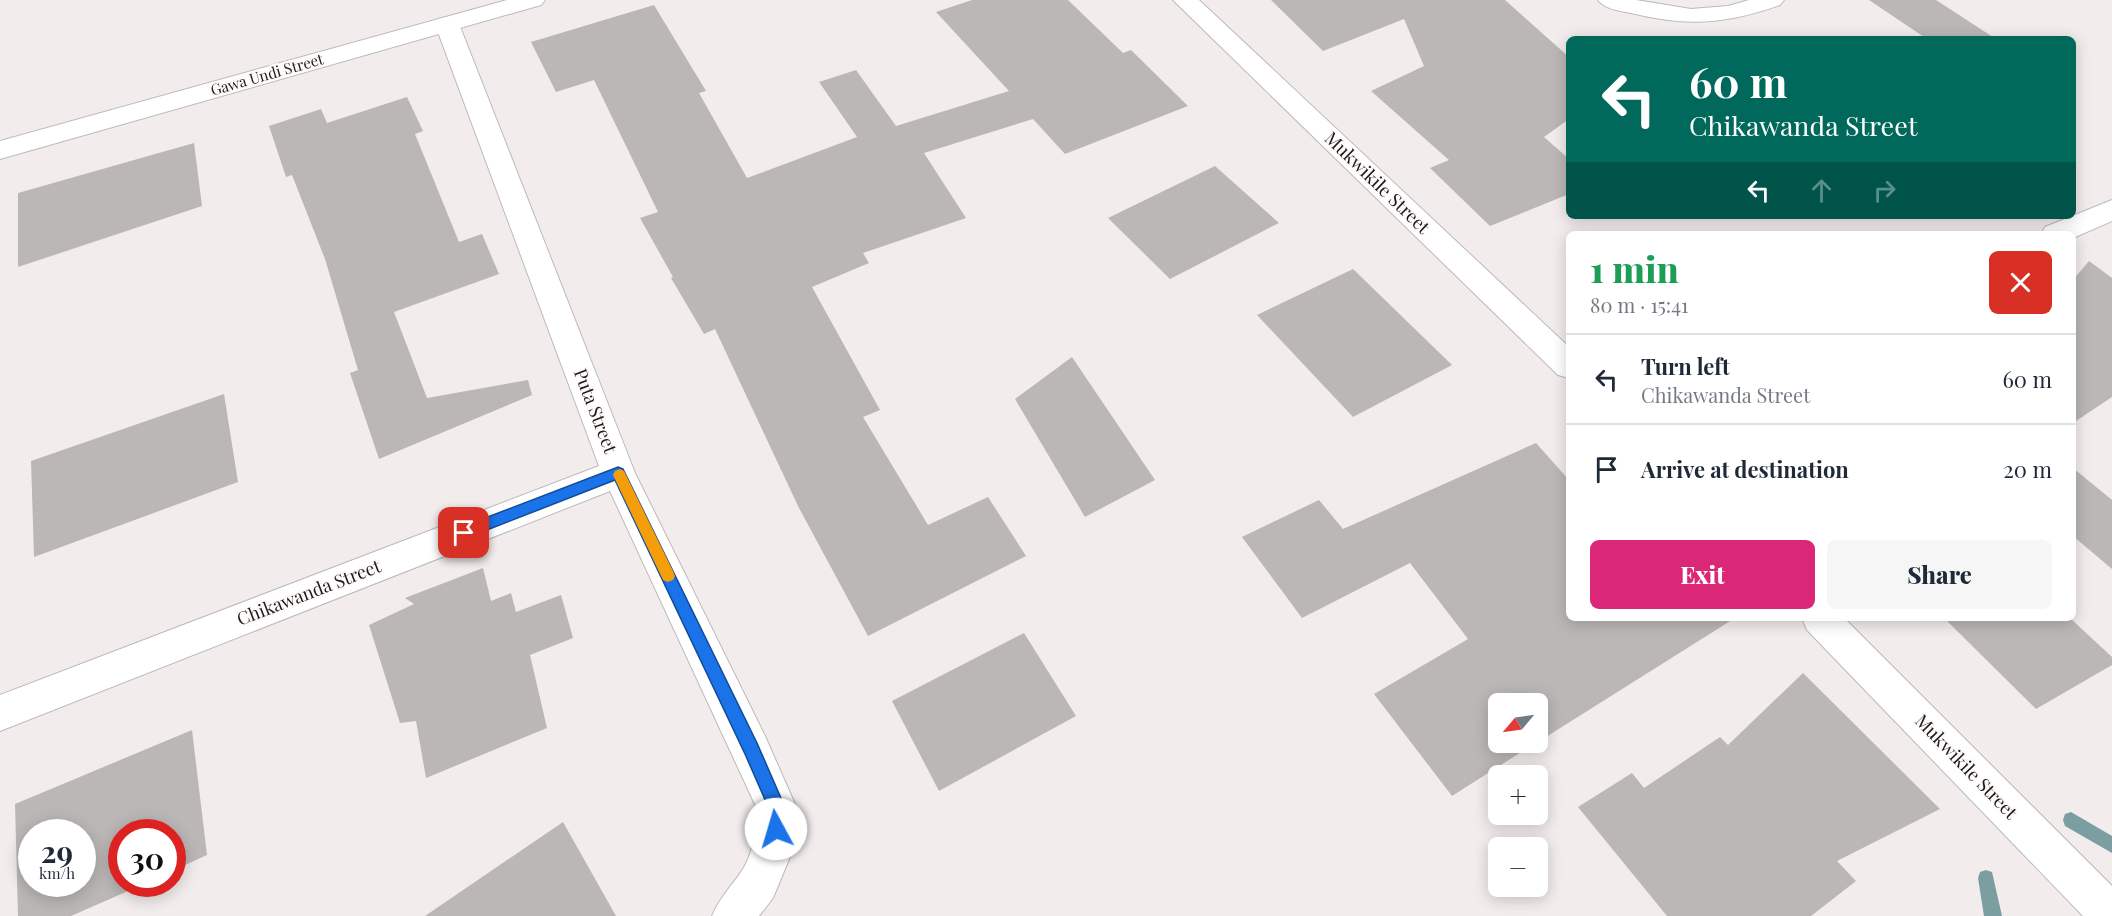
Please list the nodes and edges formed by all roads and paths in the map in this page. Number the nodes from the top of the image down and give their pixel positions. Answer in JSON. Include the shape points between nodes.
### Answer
{"nodes":[{"id":1,"x":533,"y":0,"type":"edge"},
{"id":2,"x":1185,"y":0,"type":"edge"},
{"id":3,"x":1610,"y":0,"type":"edge"},
{"id":4,"x":1772,"y":0,"type":"edge"},
{"id":5,"x":447,"y":24,"type":"junction"},
{"id":6,"x":0,"y":150,"type":"edge"},
{"id":7,"x":2112,"y":210,"type":"edge"},
{"id":8,"x":2062,"y":231,"type":"edge"},
{"id":9,"x":1566,"y":363,"type":"edge"},
{"id":10,"x":618,"y":473,"type":"junction"},
{"id":11,"x":1823,"y":621,"type":"edge"},
{"id":12,"x":0,"y":713,"type":"edge"},
{"id":13,"x":733,"y":916,"type":"edge"},
{"id":14,"x":2112,"y":916,"type":"edge"}],
"edges":[{"from":1,"to":5,"type":"street","name":"Gawa Undi Street"},
{"from":2,"to":9,"type":"street","name":"Mukwikile Street"},
{"from":3,"to":4,"type":"street","via":[[1659,15],[1701,18],[1742,12]]},
{"from":5,"to":6,"type":"street","name":"Gawa Undi Street"},
{"from":5,"to":10,"type":"street","name":"Puta Street"},
{"from":7,"to":8,"type":"street"},
{"from":10,"to":12,"type":"street","name":"Chikawanda Street"},
{"from":10,"to":13,"type":"street","name":"Puta Street","via":[[778,811],[774,848],[758,883]]},
{"from":11,"to":14,"type":"street","name":"Mukwikile Street"}]}
